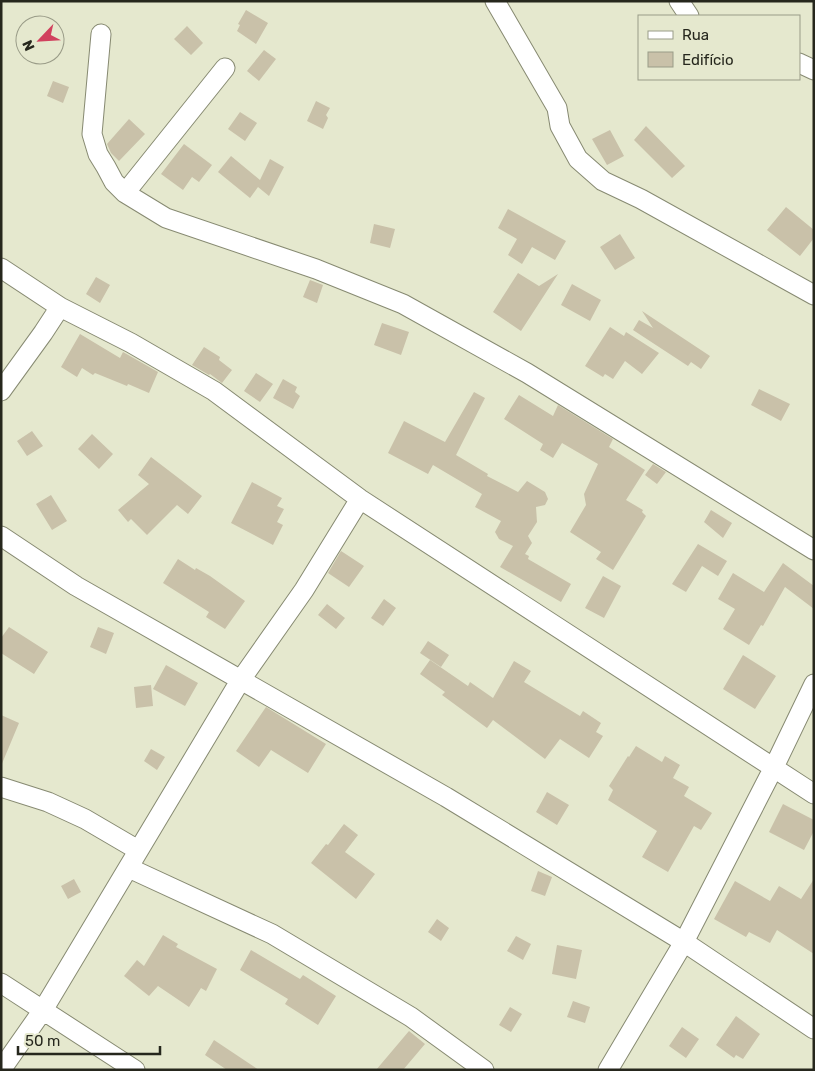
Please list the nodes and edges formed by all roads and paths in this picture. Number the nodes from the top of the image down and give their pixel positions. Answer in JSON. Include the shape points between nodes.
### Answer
{"nodes":[{"id":1,"x":495,"y":1,"type":"edge"},
{"id":2,"x":679,"y":1,"type":"edge"},
{"id":3,"x":688,"y":15,"type":"edge"},
{"id":4,"x":101,"y":34,"type":"dead end"},
{"id":5,"x":800,"y":63,"type":"edge"},
{"id":6,"x":225,"y":68,"type":"dead end"},
{"id":7,"x":814,"y":70,"type":"edge"},
{"id":8,"x":125,"y":193,"type":"junction"},
{"id":9,"x":1,"y":268,"type":"edge"},
{"id":10,"x":814,"y":295,"type":"edge"},
{"id":11,"x":60,"y":307,"type":"junction"},
{"id":12,"x":1,"y":391,"type":"edge"},
{"id":13,"x":360,"y":499,"type":"junction"},
{"id":14,"x":1,"y":536,"type":"edge"},
{"id":15,"x":814,"y":550,"type":"edge"},
{"id":16,"x":240,"y":681,"type":"junction"},
{"id":17,"x":814,"y":684,"type":"edge"},
{"id":18,"x":774,"y":767,"type":"junction"},
{"id":19,"x":1,"y":788,"type":"edge"},
{"id":20,"x":814,"y":794,"type":"edge"},
{"id":21,"x":138,"y":850,"type":"junction"},
{"id":22,"x":130,"y":868,"type":"junction"},
{"id":23,"x":684,"y":942,"type":"junction"},
{"id":24,"x":1,"y":984,"type":"edge"},
{"id":25,"x":43,"y":1010,"type":"junction"},
{"id":26,"x":814,"y":1030,"type":"edge"},
{"id":27,"x":1,"y":1070,"type":"edge"},
{"id":28,"x":135,"y":1070,"type":"edge"},
{"id":29,"x":484,"y":1070,"type":"edge"},
{"id":30,"x":608,"y":1070,"type":"edge"}],
"edges":[{"from":1,"to":10,"type":"street","via":[[557,108],[560,126],[578,158],[590,170],[603,181]]},
{"from":2,"to":3,"type":"street"},
{"from":4,"to":8,"type":"street","via":[[92,134],[98,154],[114,182]]},
{"from":5,"to":7,"type":"street"},
{"from":6,"to":8,"type":"street"},
{"from":8,"to":15,"type":"street","via":[[166,218],[316,269],[403,304],[527,373]]},
{"from":9,"to":11,"type":"street"},
{"from":11,"to":12,"type":"street"},
{"from":11,"to":13,"type":"street","via":[[214,391]]},
{"from":13,"to":16,"type":"street","via":[[304,590]]},
{"from":13,"to":18,"type":"street"},
{"from":14,"to":16,"type":"street","via":[[76,586]]},
{"from":16,"to":21,"type":"street"},
{"from":16,"to":23,"type":"street","via":[[446,797]]},
{"from":17,"to":18,"type":"street"},
{"from":18,"to":20,"type":"street"},
{"from":18,"to":23,"type":"street"},
{"from":19,"to":21,"type":"street","via":[[78,815]]},
{"from":21,"to":22,"type":"street"},
{"from":22,"to":25,"type":"street"},
{"from":22,"to":29,"type":"street","via":[[272,934],[411,1017]]},
{"from":23,"to":26,"type":"street"},
{"from":23,"to":30,"type":"street"},
{"from":24,"to":25,"type":"street"},
{"from":25,"to":27,"type":"street"},
{"from":25,"to":28,"type":"street"}]}
